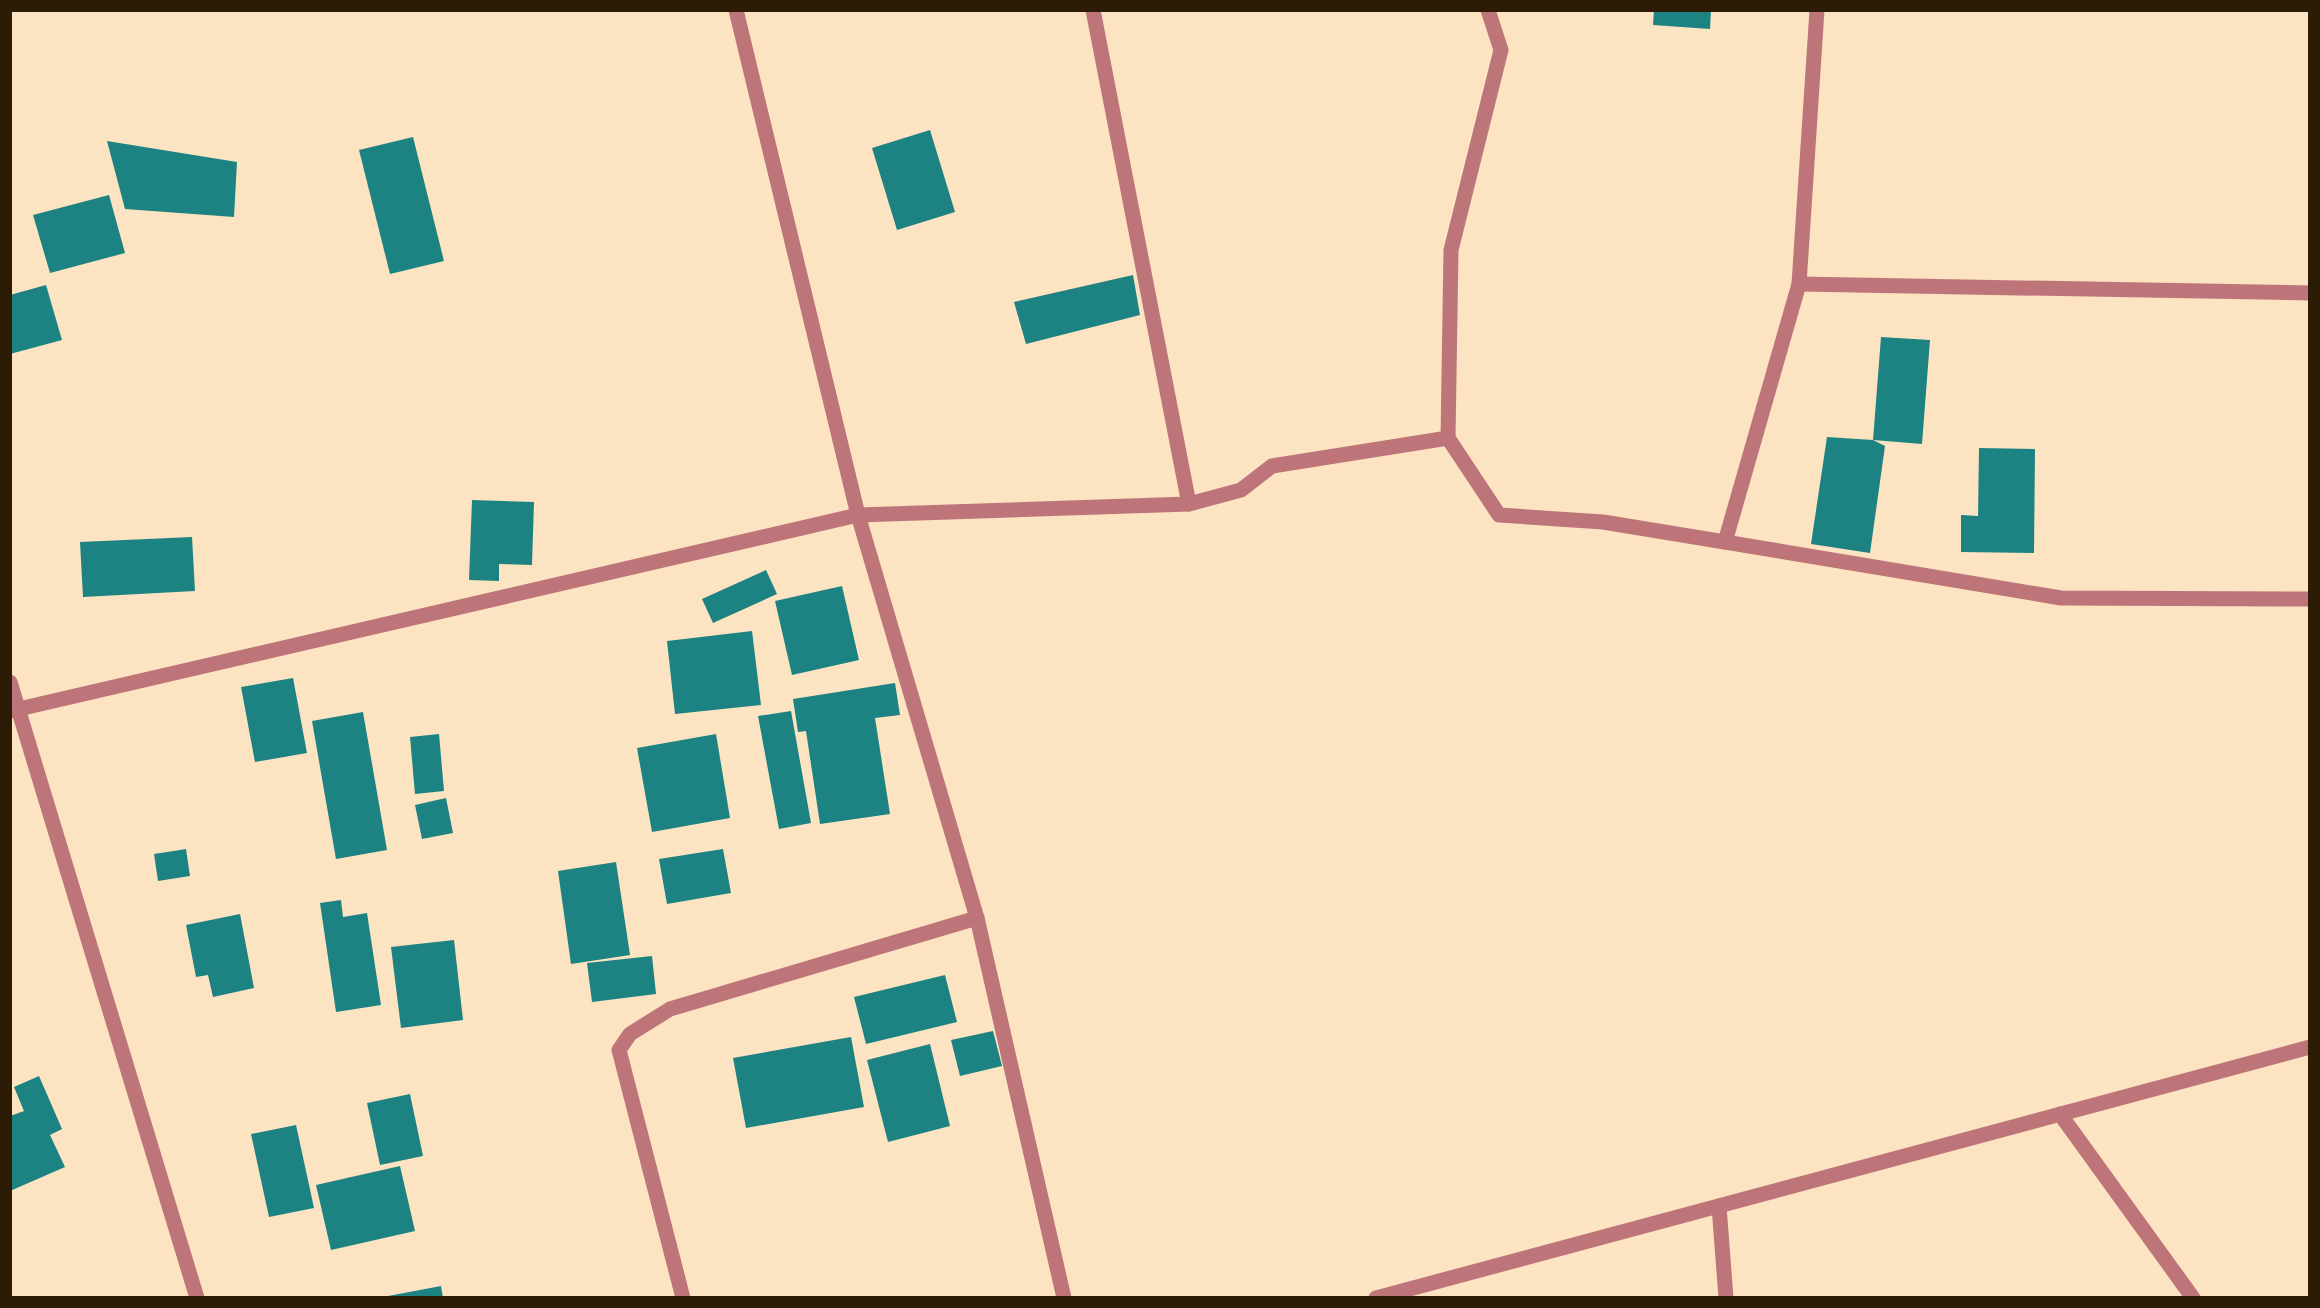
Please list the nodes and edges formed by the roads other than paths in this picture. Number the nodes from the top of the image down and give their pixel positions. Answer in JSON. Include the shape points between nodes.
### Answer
{"nodes":[{"id":1,"x":736,"y":10,"type":"edge"},
{"id":2,"x":1093,"y":10,"type":"edge"},
{"id":3,"x":1488,"y":10,"type":"edge"},
{"id":4,"x":1817,"y":10,"type":"edge"},
{"id":5,"x":1799,"y":284,"type":"junction"},
{"id":6,"x":2310,"y":293,"type":"edge"},
{"id":7,"x":1448,"y":438,"type":"junction"},
{"id":8,"x":1189,"y":504,"type":"junction"},
{"id":9,"x":858,"y":515,"type":"junction"},
{"id":10,"x":1725,"y":542,"type":"junction"},
{"id":11,"x":2310,"y":599,"type":"edge"},
{"id":12,"x":10,"y":682,"type":"edge"},
{"id":13,"x":15,"y":710,"type":"edge"},
{"id":14,"x":977,"y":918,"type":"junction"},
{"id":15,"x":2310,"y":1047,"type":"edge"},
{"id":16,"x":2060,"y":1114,"type":"junction"},
{"id":17,"x":1719,"y":1206,"type":"junction"},
{"id":18,"x":197,"y":1298,"type":"edge"},
{"id":19,"x":683,"y":1298,"type":"edge"},
{"id":20,"x":1064,"y":1298,"type":"edge"},
{"id":21,"x":1376,"y":1298,"type":"edge"},
{"id":22,"x":1726,"y":1298,"type":"edge"},
{"id":23,"x":2193,"y":1298,"type":"edge"}],
"edges":[{"from":1,"to":9,"type":"street"},
{"from":2,"to":8,"type":"street"},
{"from":3,"to":7,"type":"street","via":[[1501,50],[1451,250]]},
{"from":4,"to":5,"type":"street"},
{"from":5,"to":6,"type":"street"},
{"from":5,"to":10,"type":"street"},
{"from":7,"to":8,"type":"street","via":[[1272,466],[1241,490]]},
{"from":7,"to":10,"type":"street","via":[[1499,515],[1603,522]]},
{"from":8,"to":9,"type":"street"},
{"from":9,"to":13,"type":"street"},
{"from":9,"to":14,"type":"street"},
{"from":10,"to":11,"type":"street","via":[[2061,598]]},
{"from":12,"to":13,"type":"street"},
{"from":13,"to":18,"type":"street"},
{"from":14,"to":19,"type":"street","via":[[670,1009],[630,1034],[619,1050]]},
{"from":14,"to":20,"type":"street"},
{"from":15,"to":16,"type":"street"},
{"from":16,"to":17,"type":"street"},
{"from":16,"to":23,"type":"street"},
{"from":17,"to":21,"type":"street"},
{"from":17,"to":22,"type":"street"}]}
